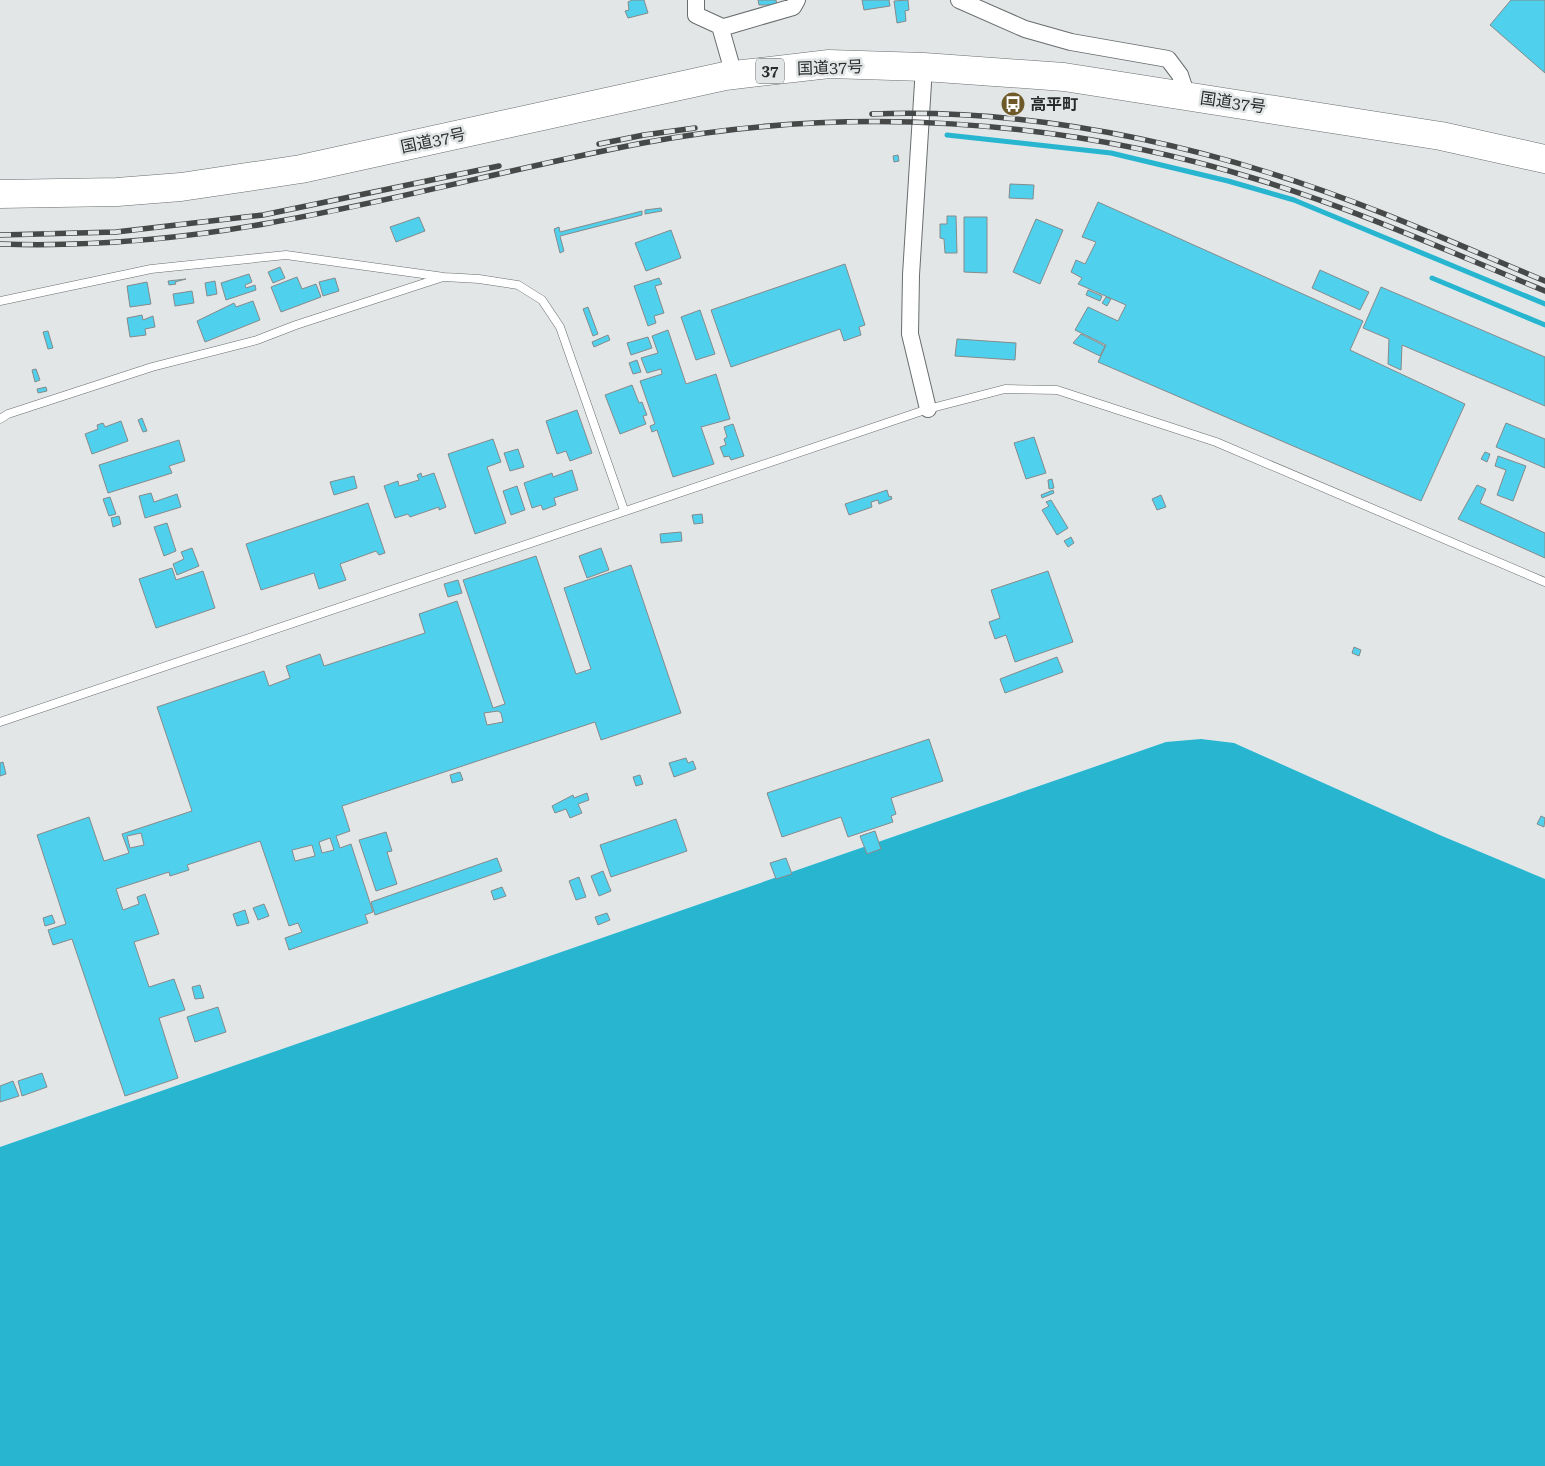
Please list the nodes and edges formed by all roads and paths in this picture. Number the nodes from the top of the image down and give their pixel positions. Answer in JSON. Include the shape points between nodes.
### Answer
{"nodes":[{"id":1,"x":696,"y":0,"type":"edge"},
{"id":2,"x":797,"y":0,"type":"edge"},
{"id":3,"x":959,"y":0,"type":"edge"},
{"id":4,"x":721,"y":28,"type":"junction"},
{"id":5,"x":924,"y":67,"type":"junction"},
{"id":6,"x":734,"y":75,"type":"junction"},
{"id":7,"x":1187,"y":96,"type":"junction"},
{"id":8,"x":1545,"y":159,"type":"edge"},
{"id":9,"x":0,"y":194,"type":"edge"},
{"id":10,"x":444,"y":277,"type":"junction"},
{"id":11,"x":0,"y":301,"type":"edge"},
{"id":12,"x":928,"y":409,"type":"junction"},
{"id":13,"x":0,"y":419,"type":"edge"},
{"id":14,"x":624,"y":510,"type":"junction"},
{"id":15,"x":1545,"y":582,"type":"edge"},
{"id":16,"x":0,"y":722,"type":"edge"}],
"edges":[{"from":1,"to":4,"type":"street","via":[[696,15]]},
{"from":2,"to":4,"type":"street","via":[[793,7]]},
{"from":3,"to":7,"type":"street","via":[[1025,29],[1071,42],[1168,59],[1180,76]]},
{"from":4,"to":6,"type":"street"},
{"from":5,"to":6,"type":"highway","name":"国道37号","number":"37","via":[[829,64]]},
{"from":5,"to":7,"type":"highway","name":"国道37号","number":"37","via":[[1064,77]]},
{"from":5,"to":12,"type":"street","via":[[910,334]]},
{"from":6,"to":9,"type":"highway","name":"国道37号","number":"37","via":[[301,169],[181,187],[117,192]]},
{"from":7,"to":8,"type":"highway","name":"国道37号","number":"37","via":[[1441,136]]},
{"from":10,"to":11,"type":"lane","via":[[286,255],[151,269]]},
{"from":10,"to":13,"type":"lane","via":[[257,340],[152,367]]},
{"from":10,"to":14,"type":"lane","via":[[518,285],[542,300],[560,328]]},
{"from":12,"to":14,"type":"lane"},
{"from":12,"to":15,"type":"lane","via":[[1005,389],[1058,390],[1216,442]]},
{"from":14,"to":16,"type":"lane"}]}
